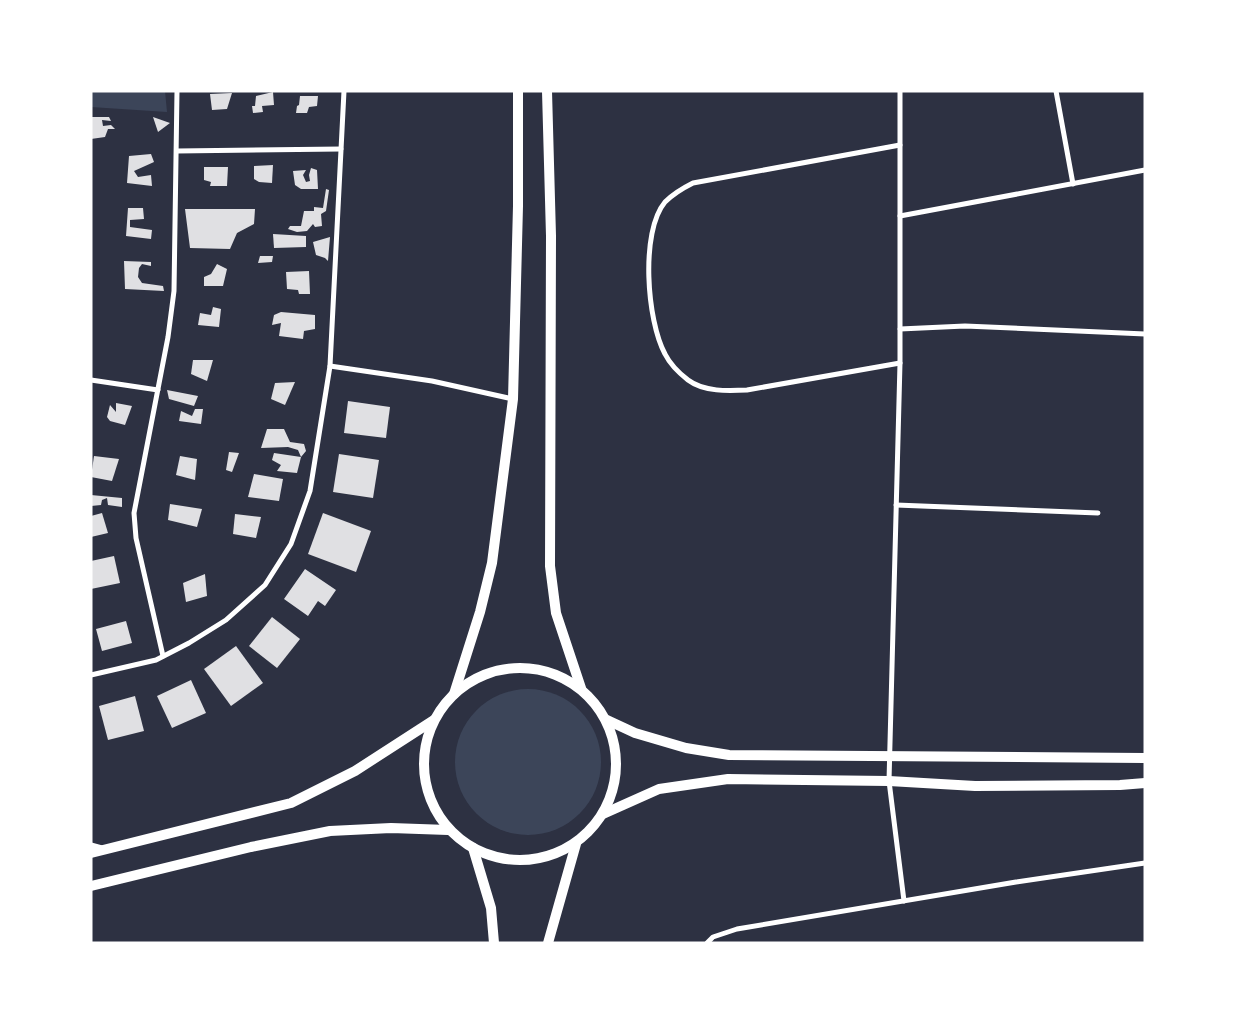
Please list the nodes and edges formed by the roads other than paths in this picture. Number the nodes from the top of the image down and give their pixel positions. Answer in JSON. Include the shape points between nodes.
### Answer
{"nodes":[{"id":1,"x":177,"y":91,"type":"edge"},
{"id":2,"x":344,"y":91,"type":"edge"},
{"id":3,"x":518,"y":91,"type":"edge"},
{"id":4,"x":547,"y":91,"type":"edge"},
{"id":5,"x":900,"y":91,"type":"edge"},
{"id":6,"x":1056,"y":91,"type":"edge"},
{"id":7,"x":900,"y":145,"type":"junction"},
{"id":8,"x":341,"y":149,"type":"junction"},
{"id":9,"x":177,"y":151,"type":"junction"},
{"id":10,"x":1145,"y":170,"type":"edge"},
{"id":11,"x":1073,"y":184,"type":"junction"},
{"id":12,"x":900,"y":216,"type":"junction"},
{"id":13,"x":900,"y":329,"type":"junction"},
{"id":14,"x":1145,"y":334,"type":"edge"},
{"id":15,"x":900,"y":363,"type":"junction"},
{"id":16,"x":330,"y":366,"type":"junction"},
{"id":17,"x":91,"y":380,"type":"edge"},
{"id":18,"x":158,"y":390,"type":"junction"},
{"id":19,"x":513,"y":399,"type":"junction"},
{"id":20,"x":896,"y":505,"type":"junction"},
{"id":21,"x":1098,"y":513,"type":"dead end"},
{"id":22,"x":163,"y":656,"type":"junction"},
{"id":23,"x":91,"y":675,"type":"edge"},
{"id":24,"x":581,"y":688,"type":"junction"},
{"id":25,"x":454,"y":694,"type":"junction"},
{"id":26,"x":434,"y":720,"type":"junction"},
{"id":27,"x":607,"y":720,"type":"junction"},
{"id":28,"x":889,"y":756,"type":"junction"},
{"id":29,"x":1145,"y":758,"type":"edge"},
{"id":30,"x":889,"y":781,"type":"junction"},
{"id":31,"x":1145,"y":783,"type":"edge"},
{"id":32,"x":603,"y":814,"type":"junction"},
{"id":33,"x":448,"y":830,"type":"junction"},
{"id":34,"x":91,"y":844,"type":"edge"},
{"id":35,"x":576,"y":844,"type":"junction"},
{"id":36,"x":473,"y":848,"type":"junction"},
{"id":37,"x":107,"y":849,"type":"junction"},
{"id":38,"x":91,"y":853,"type":"edge"},
{"id":39,"x":1145,"y":863,"type":"edge"},
{"id":40,"x":91,"y":886,"type":"edge"},
{"id":41,"x":904,"y":901,"type":"junction"},
{"id":42,"x":494,"y":943,"type":"edge"},
{"id":43,"x":548,"y":943,"type":"edge"},
{"id":44,"x":707,"y":943,"type":"edge"}],
"edges":[{"from":1,"to":9,"type":"street"},
{"from":2,"to":8,"type":"street"},
{"from":3,"to":19,"type":"main road"},
{"from":4,"to":24,"type":"main road","via":[[551,236],[550,566],[556,613]]},
{"from":5,"to":7,"type":"street"},
{"from":6,"to":11,"type":"street"},
{"from":7,"to":12,"type":"street"},
{"from":7,"to":15,"type":"street","via":[[693,183],[664,203],[655,220],[649,272],[650,300],[665,354],[674,368],[690,381],[708,388],[747,390]]},
{"from":8,"to":9,"type":"street"},
{"from":8,"to":16,"type":"street"},
{"from":9,"to":18,"type":"street","via":[[174,291]]},
{"from":10,"to":11,"type":"street"},
{"from":11,"to":12,"type":"street"},
{"from":12,"to":13,"type":"street"},
{"from":13,"to":14,"type":"street","via":[[965,326]]},
{"from":13,"to":15,"type":"street"},
{"from":15,"to":20,"type":"street"},
{"from":16,"to":19,"type":"street","via":[[432,381]]},
{"from":16,"to":22,"type":"street","via":[[310,491],[291,544],[265,585],[226,620]]},
{"from":17,"to":18,"type":"street"},
{"from":18,"to":22,"type":"street","via":[[134,513],[136,538]]},
{"from":19,"to":25,"type":"main road","via":[[492,563]]},
{"from":20,"to":21,"type":"street"},
{"from":20,"to":28,"type":"street"},
{"from":22,"to":23,"type":"street"},
{"from":24,"to":25,"type":"main road","via":[[544,670],[518,668],[485,674]]},
{"from":24,"to":27,"type":"main road"},
{"from":25,"to":26,"type":"main road"},
{"from":26,"to":33,"type":"main road","via":[[426,743],[424,777],[435,810]]},
{"from":26,"to":37,"type":"main road","via":[[355,771],[291,803]]},
{"from":27,"to":28,"type":"main road","via":[[635,733],[686,748],[729,754]]},
{"from":27,"to":32,"type":"main road","via":[[617,756],[615,786]]},
{"from":28,"to":29,"type":"main road"},
{"from":28,"to":30,"type":"street"},
{"from":30,"to":31,"type":"main road","via":[[975,786]]},
{"from":30,"to":32,"type":"main road","via":[[728,778],[659,789]]},
{"from":30,"to":41,"type":"street"},
{"from":32,"to":35,"type":"main road"},
{"from":33,"to":36,"type":"main road"},
{"from":33,"to":40,"type":"main road","via":[[330,831]]},
{"from":34,"to":37,"type":"street"},
{"from":35,"to":36,"type":"main road","via":[[534,860],[499,858]]},
{"from":35,"to":43,"type":"main road"},
{"from":36,"to":42,"type":"main road","via":[[491,908]]},
{"from":37,"to":38,"type":"main road"},
{"from":39,"to":41,"type":"street"},
{"from":41,"to":44,"type":"street","via":[[737,929],[713,937]]}]}
